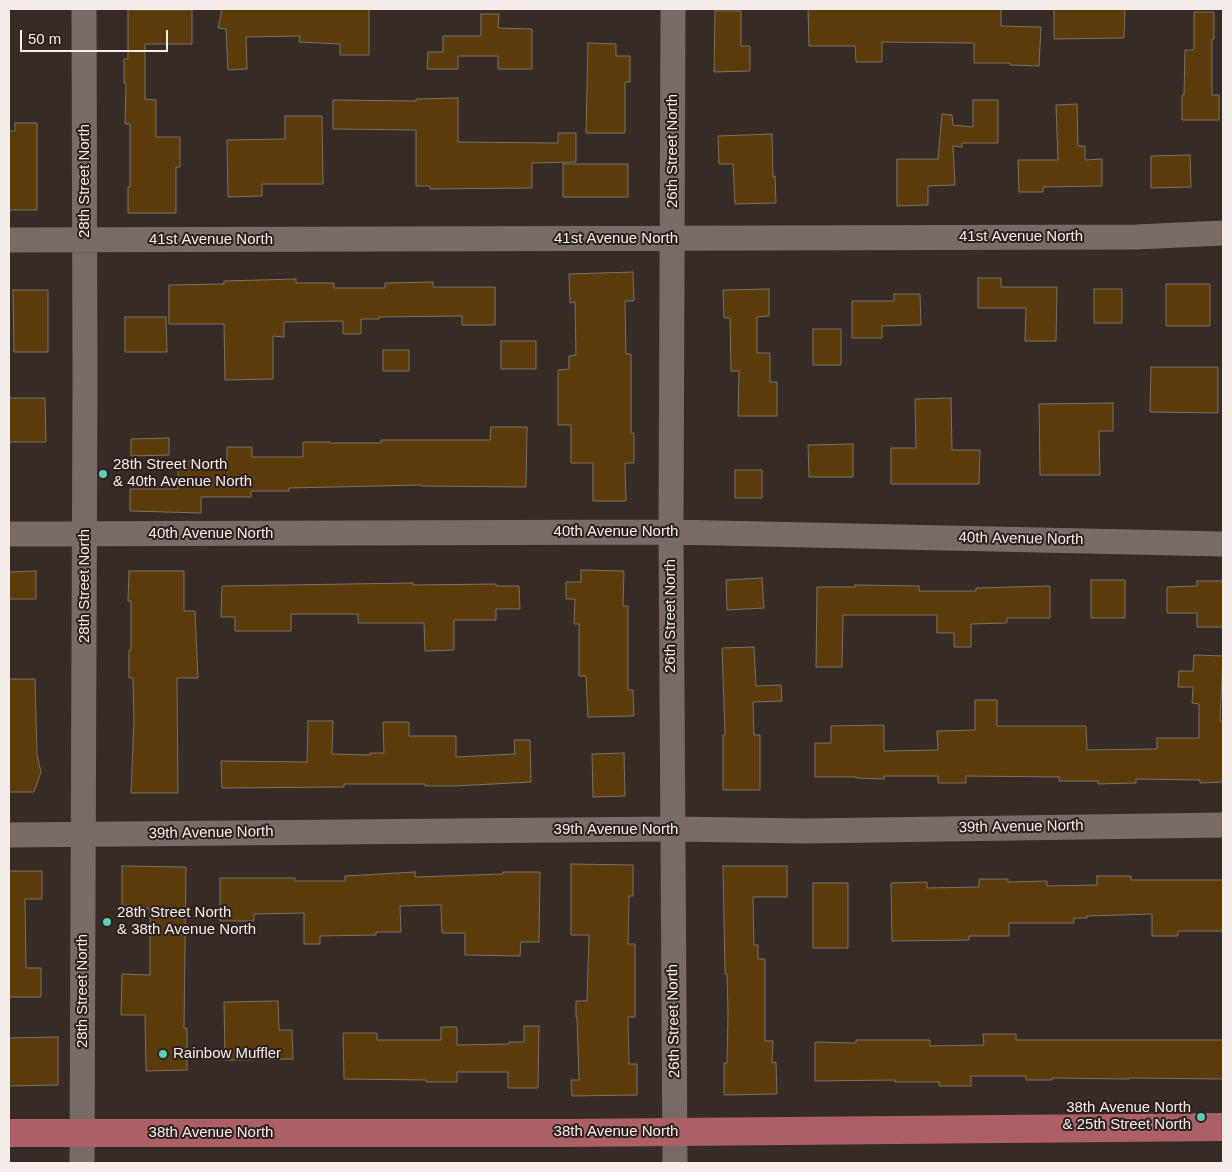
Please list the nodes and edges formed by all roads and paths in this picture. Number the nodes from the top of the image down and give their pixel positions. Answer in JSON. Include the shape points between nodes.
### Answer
{"nodes":[{"id":1,"x":84,"y":9,"type":"edge"},
{"id":2,"x":673,"y":9,"type":"edge"},
{"id":3,"x":1223,"y":233,"type":"edge"},
{"id":4,"x":673,"y":238,"type":"junction"},
{"id":5,"x":9,"y":240,"type":"edge"},
{"id":6,"x":86,"y":240,"type":"junction"},
{"id":7,"x":671,"y":532,"type":"junction"},
{"id":8,"x":9,"y":534,"type":"edge"},
{"id":9,"x":85,"y":534,"type":"junction"},
{"id":10,"x":1223,"y":544,"type":"edge"},
{"id":11,"x":1223,"y":825,"type":"edge"},
{"id":12,"x":672,"y":829,"type":"junction"},
{"id":13,"x":9,"y":835,"type":"edge"},
{"id":14,"x":84,"y":835,"type":"junction"},
{"id":15,"x":1223,"y":1126,"type":"edge"},
{"id":16,"x":675,"y":1132,"type":"junction"},
{"id":17,"x":9,"y":1133,"type":"edge"},
{"id":18,"x":83,"y":1133,"type":"junction"},
{"id":19,"x":82,"y":1163,"type":"edge"},
{"id":20,"x":675,"y":1163,"type":"edge"}],
"edges":[{"from":1,"to":6,"type":"street","name":"28th Street North"},
{"from":2,"to":4,"type":"street","name":"26th Street North"},
{"from":3,"to":4,"type":"street","name":"41st Avenue North","via":[[1136,237]]},
{"from":4,"to":6,"type":"street","name":"41st Avenue North"},
{"from":4,"to":7,"type":"street","name":"26th Street North"},
{"from":5,"to":6,"type":"street","name":"41st Avenue North"},
{"from":6,"to":9,"type":"street","name":"28th Street North"},
{"from":7,"to":9,"type":"street","name":"40th Avenue North"},
{"from":7,"to":10,"type":"street","name":"40th Avenue North"},
{"from":7,"to":12,"type":"street","name":"26th Street North"},
{"from":8,"to":9,"type":"street","name":"40th Avenue North"},
{"from":9,"to":14,"type":"street","name":"28th Street North"},
{"from":11,"to":12,"type":"street","name":"39th Avenue North","via":[[805,831]]},
{"from":12,"to":14,"type":"street","name":"39th Avenue North"},
{"from":12,"to":16,"type":"street","name":"26th Street North"},
{"from":13,"to":14,"type":"street","name":"39th Avenue North"},
{"from":14,"to":18,"type":"street","name":"28th Street North"},
{"from":15,"to":16,"type":"main road","name":"38th Avenue North"},
{"from":16,"to":18,"type":"main road","name":"38th Avenue North"},
{"from":16,"to":20,"type":"street","name":"26th Street North"},
{"from":17,"to":18,"type":"main road","name":"38th Avenue North"},
{"from":18,"to":19,"type":"street","name":"28th Street North"}]}
